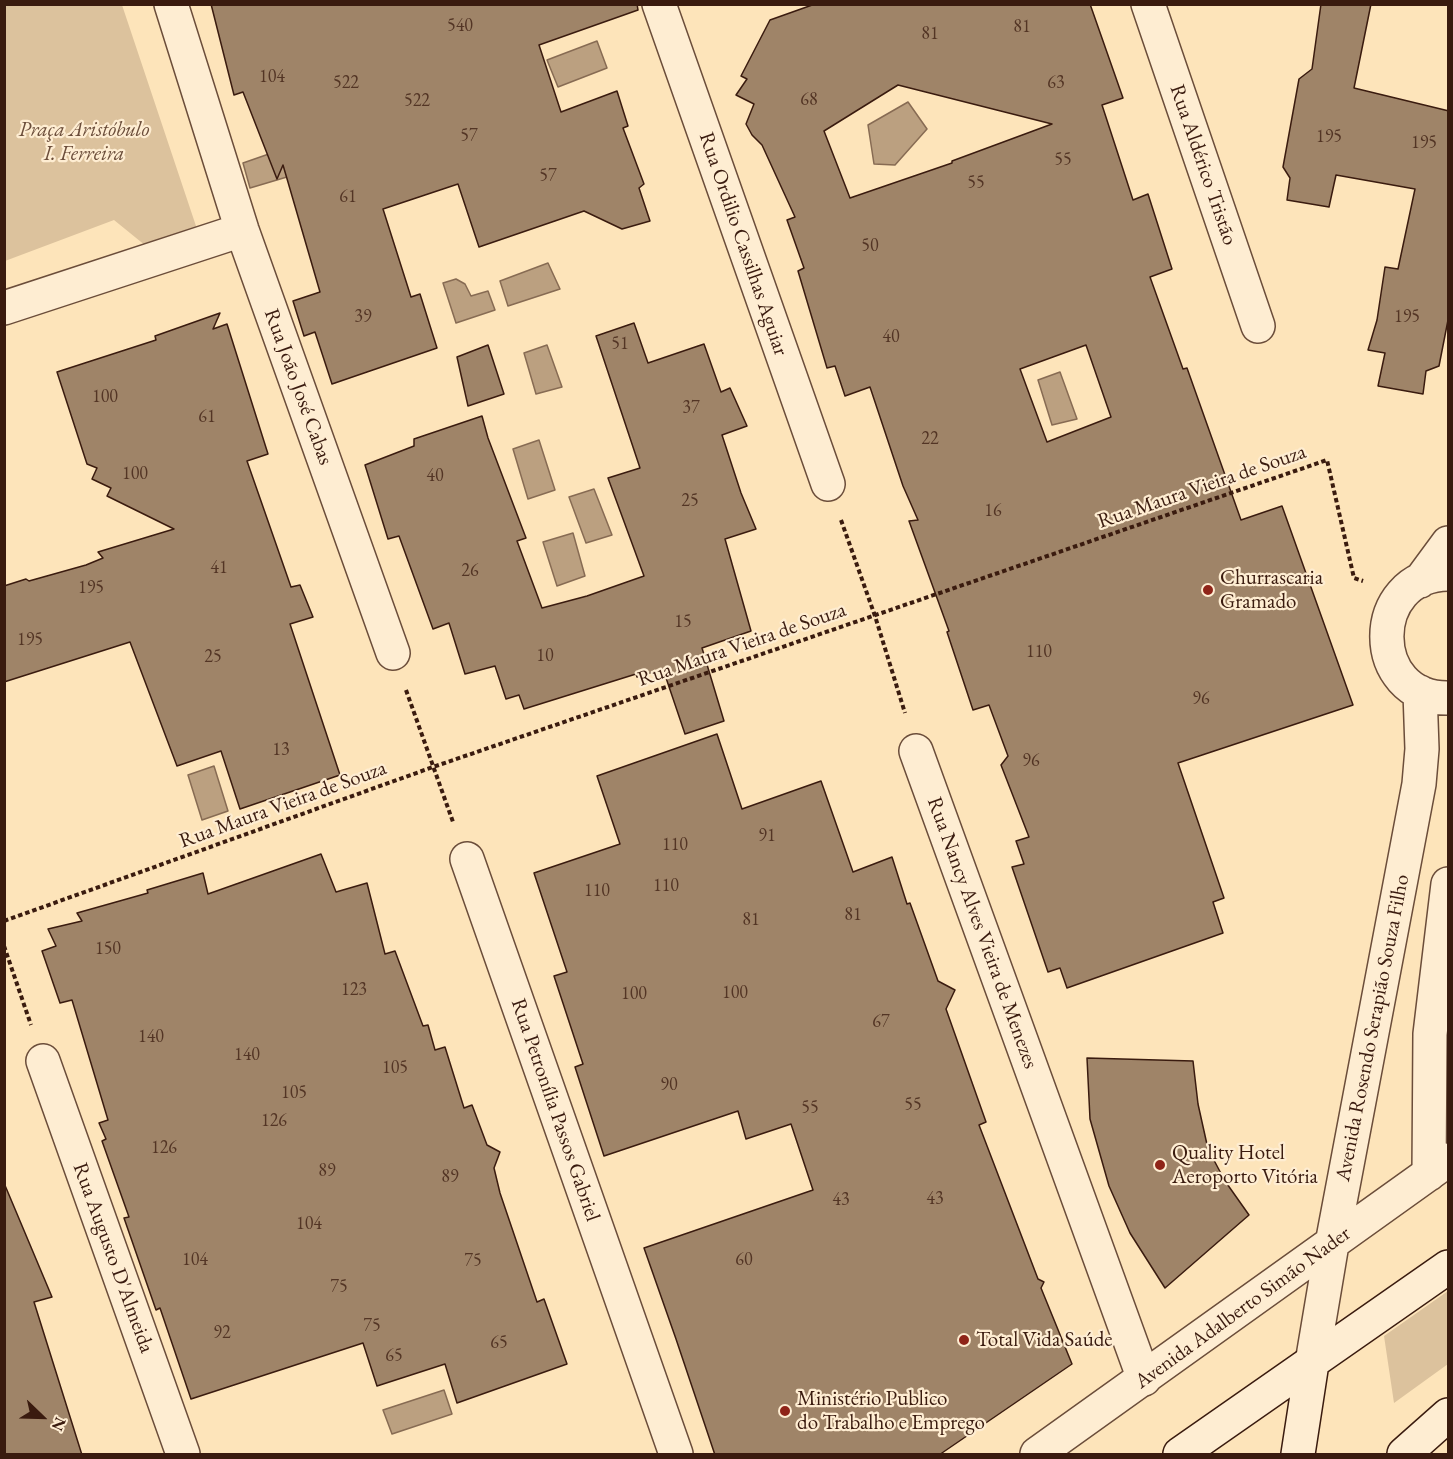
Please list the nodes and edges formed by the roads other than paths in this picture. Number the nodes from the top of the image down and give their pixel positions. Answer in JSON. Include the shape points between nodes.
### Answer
{"nodes":[{"id":1,"x":171,"y":4,"type":"edge"},
{"id":2,"x":659,"y":4,"type":"edge"},
{"id":3,"x":1148,"y":4,"type":"edge"},
{"id":4,"x":242,"y":230,"type":"junction"},
{"id":5,"x":4,"y":308,"type":"edge"},
{"id":6,"x":1258,"y":326,"type":"dead end"},
{"id":7,"x":828,"y":484,"type":"road end"},
{"id":8,"x":1449,"y":543,"type":"edge"},
{"id":9,"x":1424,"y":582,"type":"edge"},
{"id":10,"x":393,"y":653,"type":"road end"},
{"id":11,"x":1434,"y":695,"type":"edge"},
{"id":12,"x":916,"y":751,"type":"road end"},
{"id":13,"x":467,"y":859,"type":"road end"},
{"id":14,"x":1449,"y":884,"type":"edge"},
{"id":15,"x":43,"y":1061,"type":"road end"},
{"id":16,"x":1439,"y":1167,"type":"edge"},
{"id":17,"x":1332,"y":1244,"type":"junction"},
{"id":18,"x":1449,"y":1267,"type":"edge"},
{"id":19,"x":1312,"y":1363,"type":"junction"},
{"id":20,"x":1144,"y":1379,"type":"junction"},
{"id":21,"x":1449,"y":1415,"type":"edge"},
{"id":22,"x":183,"y":1455,"type":"edge"},
{"id":23,"x":676,"y":1455,"type":"edge"},
{"id":24,"x":1037,"y":1455,"type":"edge"},
{"id":25,"x":1180,"y":1455,"type":"edge"},
{"id":26,"x":1298,"y":1455,"type":"edge"},
{"id":27,"x":1404,"y":1455,"type":"edge"}],
"edges":[{"from":1,"to":4,"type":"street","name":"Rua João José Cabas"},
{"from":2,"to":7,"type":"street","name":"Rua Ordilio Cassilhas Aguiar"},
{"from":3,"to":6,"type":"street","name":"Rua Aldérico Tristão"},
{"from":4,"to":5,"type":"street"},
{"from":4,"to":10,"type":"street","name":"Rua João José Cabas"},
{"from":8,"to":9,"type":"street"},
{"from":9,"to":11,"type":"street","via":[[1393,608],[1386,626],[1386,646],[1392,664],[1404,680]]},
{"from":11,"to":17,"type":"street","name":"Avenida Rosendo Serapião Souza Filho"},
{"from":12,"to":20,"type":"street","name":"Rua Nancy Alves Vieira de Menezes"},
{"from":13,"to":23,"type":"street","name":"Rua Petronília Passos Gabriel"},
{"from":14,"to":16,"type":"street","via":[[1430,1034]]},
{"from":15,"to":22,"type":"street","name":"Rua Augusto D'Almeida"},
{"from":16,"to":17,"type":"street","name":"Avenida Adalberto Simão Nader"},
{"from":17,"to":19,"type":"street","name":"Avenida Rosendo Serapião Souza Filho"},
{"from":17,"to":20,"type":"street","name":"Avenida Adalberto Simão Nader"},
{"from":18,"to":19,"type":"street"},
{"from":19,"to":25,"type":"street"},
{"from":19,"to":26,"type":"street","name":"Avenida Rosendo Serapião Souza Filho"},
{"from":20,"to":24,"type":"street","name":"Avenida Adalberto Simão Nader"},
{"from":21,"to":27,"type":"street"}]}
